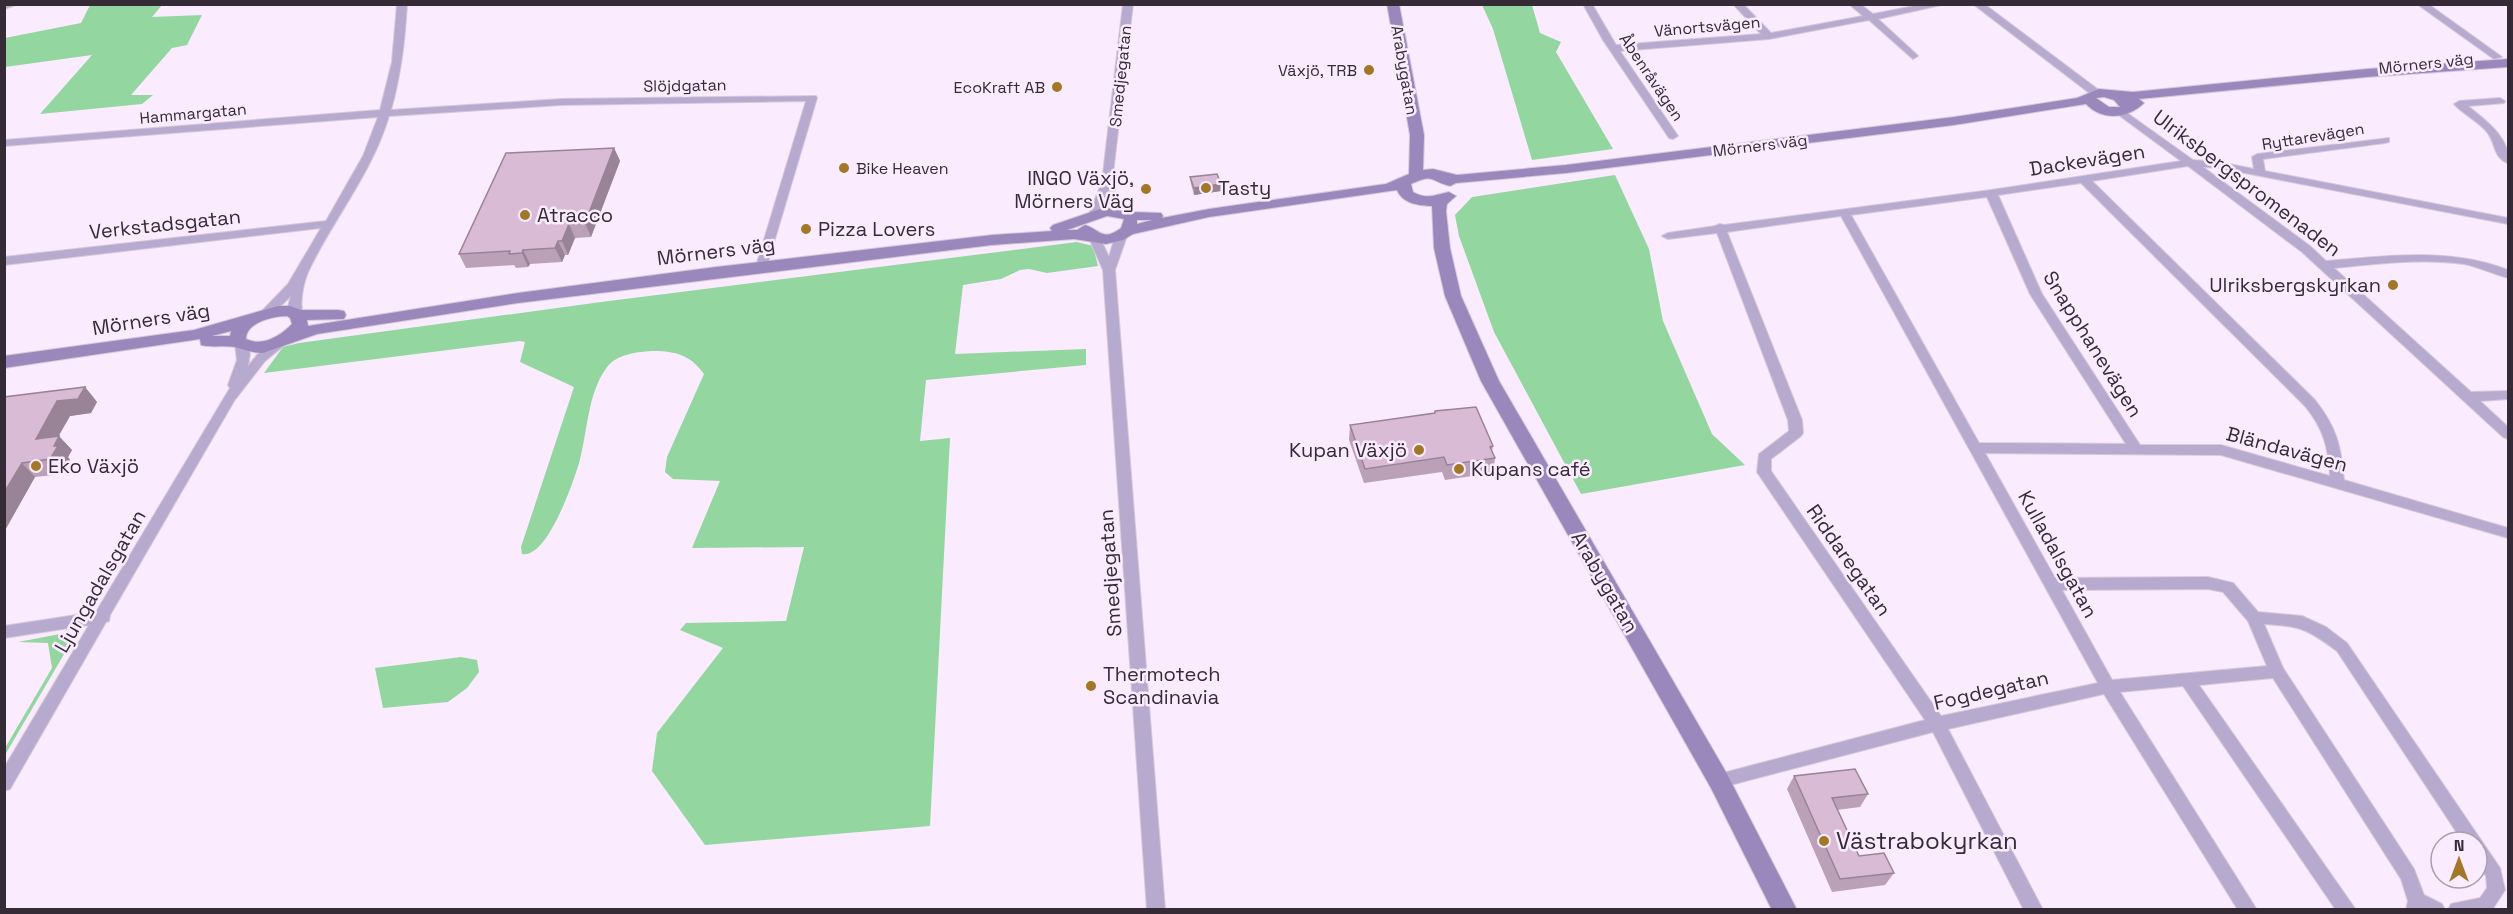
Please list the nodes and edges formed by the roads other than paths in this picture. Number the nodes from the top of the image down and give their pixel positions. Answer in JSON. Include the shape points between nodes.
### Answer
{"nodes":[{"id":1,"x":15,"y":4,"type":"edge"},
{"id":2,"x":402,"y":4,"type":"edge"},
{"id":3,"x":1128,"y":4,"type":"edge"},
{"id":4,"x":1394,"y":4,"type":"edge"},
{"id":5,"x":1587,"y":4,"type":"edge"},
{"id":6,"x":1737,"y":4,"type":"edge"},
{"id":7,"x":1853,"y":4,"type":"edge"},
{"id":8,"x":1942,"y":4,"type":"edge"},
{"id":9,"x":1977,"y":4,"type":"edge"},
{"id":10,"x":2421,"y":4,"type":"edge"},
{"id":11,"x":4,"y":6,"type":"edge"},
{"id":12,"x":1872,"y":18,"type":"junction"},
{"id":13,"x":1769,"y":36,"type":"junction"},
{"id":14,"x":1615,"y":48,"type":"junction"},
{"id":15,"x":1913,"y":56,"type":"dead end"},
{"id":16,"x":2500,"y":58,"type":"edge"},
{"id":17,"x":2344,"y":74,"type":"junction"},
{"id":18,"x":2255,"y":85,"type":"junction"},
{"id":19,"x":2114,"y":95,"type":"junction"},
{"id":20,"x":2093,"y":96,"type":"junction"},
{"id":21,"x":2500,"y":101,"type":"dead end"},
{"id":22,"x":2101,"y":109,"type":"junction"},
{"id":23,"x":2123,"y":109,"type":"junction"},
{"id":24,"x":384,"y":113,"type":"junction"},
{"id":25,"x":1954,"y":121,"type":"junction"},
{"id":26,"x":1417,"y":135,"type":"junction"},
{"id":27,"x":1673,"y":136,"type":"dead end"},
{"id":28,"x":2385,"y":140,"type":"dead end"},
{"id":29,"x":4,"y":143,"type":"edge"},
{"id":30,"x":2508,"y":160,"type":"edge"},
{"id":31,"x":2189,"y":163,"type":"junction"},
{"id":32,"x":1566,"y":169,"type":"junction"},
{"id":33,"x":2260,"y":172,"type":"junction"},
{"id":34,"x":1416,"y":174,"type":"junction"},
{"id":35,"x":1438,"y":175,"type":"junction"},
{"id":36,"x":2084,"y":179,"type":"junction"},
{"id":37,"x":1107,"y":182,"type":"junction"},
{"id":38,"x":1403,"y":183,"type":"junction"},
{"id":39,"x":1992,"y":193,"type":"junction"},
{"id":40,"x":1448,"y":195,"type":"junction"},
{"id":41,"x":1415,"y":199,"type":"junction"},
{"id":42,"x":1283,"y":204,"type":"junction"},
{"id":43,"x":1844,"y":212,"type":"junction"},
{"id":44,"x":1120,"y":213,"type":"junction"},
{"id":45,"x":1209,"y":213,"type":"junction"},
{"id":46,"x":1091,"y":217,"type":"junction"},
{"id":47,"x":2508,"y":221,"type":"edge"},
{"id":48,"x":330,"y":224,"type":"junction"},
{"id":49,"x":1720,"y":227,"type":"junction"},
{"id":50,"x":1125,"y":233,"type":"junction"},
{"id":51,"x":1668,"y":236,"type":"dead end"},
{"id":52,"x":1094,"y":237,"type":"junction"},
{"id":53,"x":992,"y":240,"type":"junction"},
{"id":54,"x":1442,"y":248,"type":"junction"},
{"id":55,"x":4,"y":261,"type":"edge"},
{"id":56,"x":2324,"y":265,"type":"junction"},
{"id":57,"x":762,"y":266,"type":"junction"},
{"id":58,"x":303,"y":270,"type":"junction"},
{"id":59,"x":1109,"y":270,"type":"junction"},
{"id":60,"x":2508,"y":274,"type":"edge"},
{"id":61,"x":518,"y":298,"type":"junction"},
{"id":62,"x":266,"y":313,"type":"junction"},
{"id":63,"x":297,"y":314,"type":"junction"},
{"id":64,"x":249,"y":321,"type":"junction"},
{"id":65,"x":287,"y":338,"type":"junction"},
{"id":66,"x":240,"y":344,"type":"junction"},
{"id":67,"x":59,"y":355,"type":"junction"},
{"id":68,"x":4,"y":362,"type":"edge"},
{"id":69,"x":2508,"y":396,"type":"edge"},
{"id":70,"x":2468,"y":397,"type":"junction"},
{"id":71,"x":230,"y":398,"type":"junction"},
{"id":72,"x":2508,"y":434,"type":"edge"},
{"id":73,"x":1977,"y":448,"type":"junction"},
{"id":74,"x":2135,"y":448,"type":"junction"},
{"id":75,"x":2337,"y":482,"type":"junction"},
{"id":76,"x":2508,"y":533,"type":"edge"},
{"id":77,"x":2050,"y":584,"type":"junction"},
{"id":78,"x":104,"y":617,"type":"junction"},
{"id":79,"x":2254,"y":618,"type":"junction"},
{"id":80,"x":4,"y":632,"type":"edge"},
{"id":81,"x":2277,"y":671,"type":"junction"},
{"id":82,"x":2187,"y":680,"type":"junction"},
{"id":83,"x":2108,"y":687,"type":"junction"},
{"id":84,"x":1937,"y":724,"type":"junction"},
{"id":85,"x":1719,"y":780,"type":"junction"},
{"id":86,"x":4,"y":784,"type":"edge"},
{"id":87,"x":2464,"y":830,"type":"edge"},
{"id":88,"x":2489,"y":867,"type":"edge"},
{"id":89,"x":2416,"y":905,"type":"edge"},
{"id":90,"x":1156,"y":909,"type":"edge"},
{"id":91,"x":1785,"y":909,"type":"edge"},
{"id":92,"x":2034,"y":909,"type":"edge"},
{"id":93,"x":2248,"y":909,"type":"edge"},
{"id":94,"x":2347,"y":909,"type":"edge"},
{"id":95,"x":2436,"y":909,"type":"edge"},
{"id":96,"x":2457,"y":909,"type":"edge"}],
"edges":[{"from":1,"to":11,"type":"street"},
{"from":2,"to":24,"type":"street","via":[[398,62]]},
{"from":3,"to":37,"type":"street","name":"Smedjegatan"},
{"from":4,"to":26,"type":"main road","name":"Arabygatan"},
{"from":5,"to":14,"type":"street","name":"Åbenråvägen"},
{"from":6,"to":13,"type":"street"},
{"from":7,"to":12,"type":"street"},
{"from":8,"to":12,"type":"street","name":"Vänortsvägen"},
{"from":9,"to":20,"type":"street"},
{"from":10,"to":16,"type":"street"},
{"from":12,"to":13,"type":"street","name":"Vänortsvägen"},
{"from":12,"to":15,"type":"street"},
{"from":13,"to":14,"type":"street","name":"Vänortsvägen"},
{"from":14,"to":27,"type":"street","name":"Åbenråvägen"},
{"from":16,"to":17,"type":"main road","name":"Mörners väg"},
{"from":16,"to":17,"type":"main road","name":"Mörners väg","via":[[2413,62]]},
{"from":17,"to":18,"type":"main road","name":"Mörners väg"},
{"from":18,"to":19,"type":"main road","name":"Mörners väg"},
{"from":18,"to":23,"type":"main road","name":"Mörners väg"},
{"from":19,"to":20,"type":"main road","name":"Mörners väg"},
{"from":19,"to":23,"type":"main road","via":[[2124,100]]},
{"from":20,"to":22,"type":"main road","via":[[2092,104]]},
{"from":20,"to":25,"type":"main road","name":"Mörners väg","via":[[2078,102]]},
{"from":21,"to":30,"type":"street","via":[[2459,104],[2493,132]]},
{"from":22,"to":23,"type":"main road","name":"Mörners väg"},
{"from":22,"to":25,"type":"main road","name":"Mörners väg"},
{"from":23,"to":31,"type":"street","name":"Ulriksbergspromenaden"},
{"from":24,"to":29,"type":"street","name":"Hammargatan"},
{"from":24,"to":48,"type":"street","via":[[369,155]]},
{"from":24,"to":57,"type":"street","name":"Slöjdgatan","via":[[561,102],[812,98]]},
{"from":25,"to":32,"type":"main road","name":"Mörners väg"},
{"from":26,"to":34,"type":"main road","name":"Arabygatan"},
{"from":26,"to":35,"type":"main road","name":"Arabygatan","via":[[1429,165]]},
{"from":28,"to":33,"type":"street","name":"Ryttarevägen","via":[[2257,158]]},
{"from":31,"to":33,"type":"street","name":"Dackevägen"},
{"from":31,"to":36,"type":"street","name":"Dackevägen"},
{"from":31,"to":56,"type":"street","name":"Ulriksbergspromenaden"},
{"from":32,"to":35,"type":"main road","name":"Mörners väg","via":[[1452,179]]},
{"from":32,"to":40,"type":"main road","name":"Mörners väg","via":[[1463,186]]},
{"from":33,"to":47,"type":"street","name":"Dackevägen"},
{"from":34,"to":35,"type":"main road","name":"Mörners väg"},
{"from":34,"to":38,"type":"main road"},
{"from":35,"to":40,"type":"main road","name":"Arabygatan","via":[[1452,185]]},
{"from":36,"to":39,"type":"street","name":"Dackevägen"},
{"from":36,"to":75,"type":"street","via":[[2324,419],[2332,435]]},
{"from":37,"to":44,"type":"street","name":"Smedjegatan","via":[[1112,202]]},
{"from":37,"to":46,"type":"street","name":"Smedjegatan"},
{"from":38,"to":41,"type":"main road","name":"Arabygatan","via":[[1403,189]]},
{"from":38,"to":42,"type":"main road"},
{"from":39,"to":43,"type":"street","name":"Dackevägen"},
{"from":39,"to":74,"type":"street","name":"Snapphanevägen","via":[[2036,294]]},
{"from":40,"to":41,"type":"main road","name":"Mörners väg","via":[[1430,202]]},
{"from":40,"to":54,"type":"main road","name":"Arabygatan","via":[[1439,211]]},
{"from":41,"to":42,"type":"main road","via":[[1392,196]]},
{"from":41,"to":54,"type":"main road","name":"Arabygatan","via":[[1426,210]]},
{"from":42,"to":45,"type":"main road"},
{"from":43,"to":49,"type":"street","name":"Dackevägen"},
{"from":43,"to":73,"type":"street","name":"Kulladalsgatan"},
{"from":44,"to":45,"type":"main road"},
{"from":44,"to":46,"type":"main road","name":"Mörners väg"},
{"from":44,"to":50,"type":"main road","via":[[1130,222]]},
{"from":45,"to":50,"type":"main road"},
{"from":46,"to":52,"type":"main road","via":[[1084,228]]},
{"from":46,"to":53,"type":"main road","name":"Mörners väg","via":[[1058,228]]},
{"from":48,"to":55,"type":"street","name":"Verkstadsgatan"},
{"from":48,"to":58,"type":"street"},
{"from":49,"to":51,"type":"street","name":"Dackevägen"},
{"from":49,"to":84,"type":"street","name":"Riddaregatan","via":[[1795,420],[1796,433],[1764,457],[1764,472]]},
{"from":50,"to":52,"type":"main road","name":"Mörners väg","via":[[1108,239]]},
{"from":50,"to":59,"type":"street","name":"Smedjegatan"},
{"from":52,"to":53,"type":"main road","name":"Mörners väg"},
{"from":52,"to":59,"type":"street","name":"Smedjegatan"},
{"from":53,"to":57,"type":"main road","name":"Mörners väg"},
{"from":54,"to":85,"type":"main road","name":"Arabygatan","via":[[1453,296],[1490,381]]},
{"from":56,"to":60,"type":"street","via":[[2439,259],[2492,265]]},
{"from":56,"to":70,"type":"street","name":"Ulriksbergspromenaden"},
{"from":57,"to":61,"type":"main road","name":"Mörners väg"},
{"from":58,"to":62,"type":"street"},
{"from":58,"to":63,"type":"street","via":[[294,306]]},
{"from":59,"to":90,"type":"street","name":"Smedjegatan"},
{"from":61,"to":63,"type":"main road","name":"Mörners väg","via":[[343,315]]},
{"from":61,"to":65,"type":"main road","name":"Mörners väg","via":[[316,329]]},
{"from":62,"to":63,"type":"main road","name":"Mörners väg"},
{"from":62,"to":64,"type":"main road","name":"Mörners väg"},
{"from":63,"to":65,"type":"main road","via":[[300,325]]},
{"from":64,"to":66,"type":"main road","via":[[238,333]]},
{"from":64,"to":67,"type":"main road","name":"Mörners väg","via":[[215,331]]},
{"from":65,"to":66,"type":"main road","name":"Mörners väg","via":[[259,348]]},
{"from":65,"to":71,"type":"street","name":"Ljungadalsgatan","via":[[261,358]]},
{"from":66,"to":67,"type":"main road","name":"Mörners väg","via":[[210,340]]},
{"from":66,"to":71,"type":"street","name":"Ljungadalsgatan","via":[[245,351],[244,359]]},
{"from":67,"to":68,"type":"main road","name":"Mörners väg"},
{"from":69,"to":70,"type":"street"},
{"from":70,"to":72,"type":"street","name":"Ulriksbergspromenaden"},
{"from":71,"to":78,"type":"street","name":"Ljungadalsgatan"},
{"from":73,"to":74,"type":"street","name":"Bländavägen"},
{"from":73,"to":77,"type":"street","name":"Kulladalsgatan"},
{"from":74,"to":75,"type":"street","name":"Bländavägen","via":[[2221,450]]},
{"from":75,"to":76,"type":"street","name":"Bländavägen"},
{"from":77,"to":79,"type":"street","via":[[2208,583],[2228,587]]},
{"from":77,"to":83,"type":"street","name":"Kulladalsgatan"},
{"from":78,"to":80,"type":"street"},
{"from":78,"to":86,"type":"street","name":"Ljungadalsgatan"},
{"from":79,"to":81,"type":"street"},
{"from":79,"to":87,"type":"street","via":[[2297,620],[2342,647]]},
{"from":81,"to":82,"type":"street","name":"Fogdegatan"},
{"from":81,"to":89,"type":"street","via":[[2387,839],[2408,876]]},
{"from":82,"to":83,"type":"street","name":"Fogdegatan"},
{"from":82,"to":94,"type":"street"},
{"from":83,"to":84,"type":"street","name":"Fogdegatan"},
{"from":83,"to":93,"type":"street","name":"Kulladalsgatan"},
{"from":84,"to":85,"type":"street","name":"Fogdegatan"},
{"from":84,"to":92,"type":"street","name":"Riddaregatan"},
{"from":85,"to":91,"type":"main road","name":"Arabygatan"},
{"from":88,"to":96,"type":"street","via":[[2496,890],[2485,905]]},
{"from":89,"to":95,"type":"street"}]}
